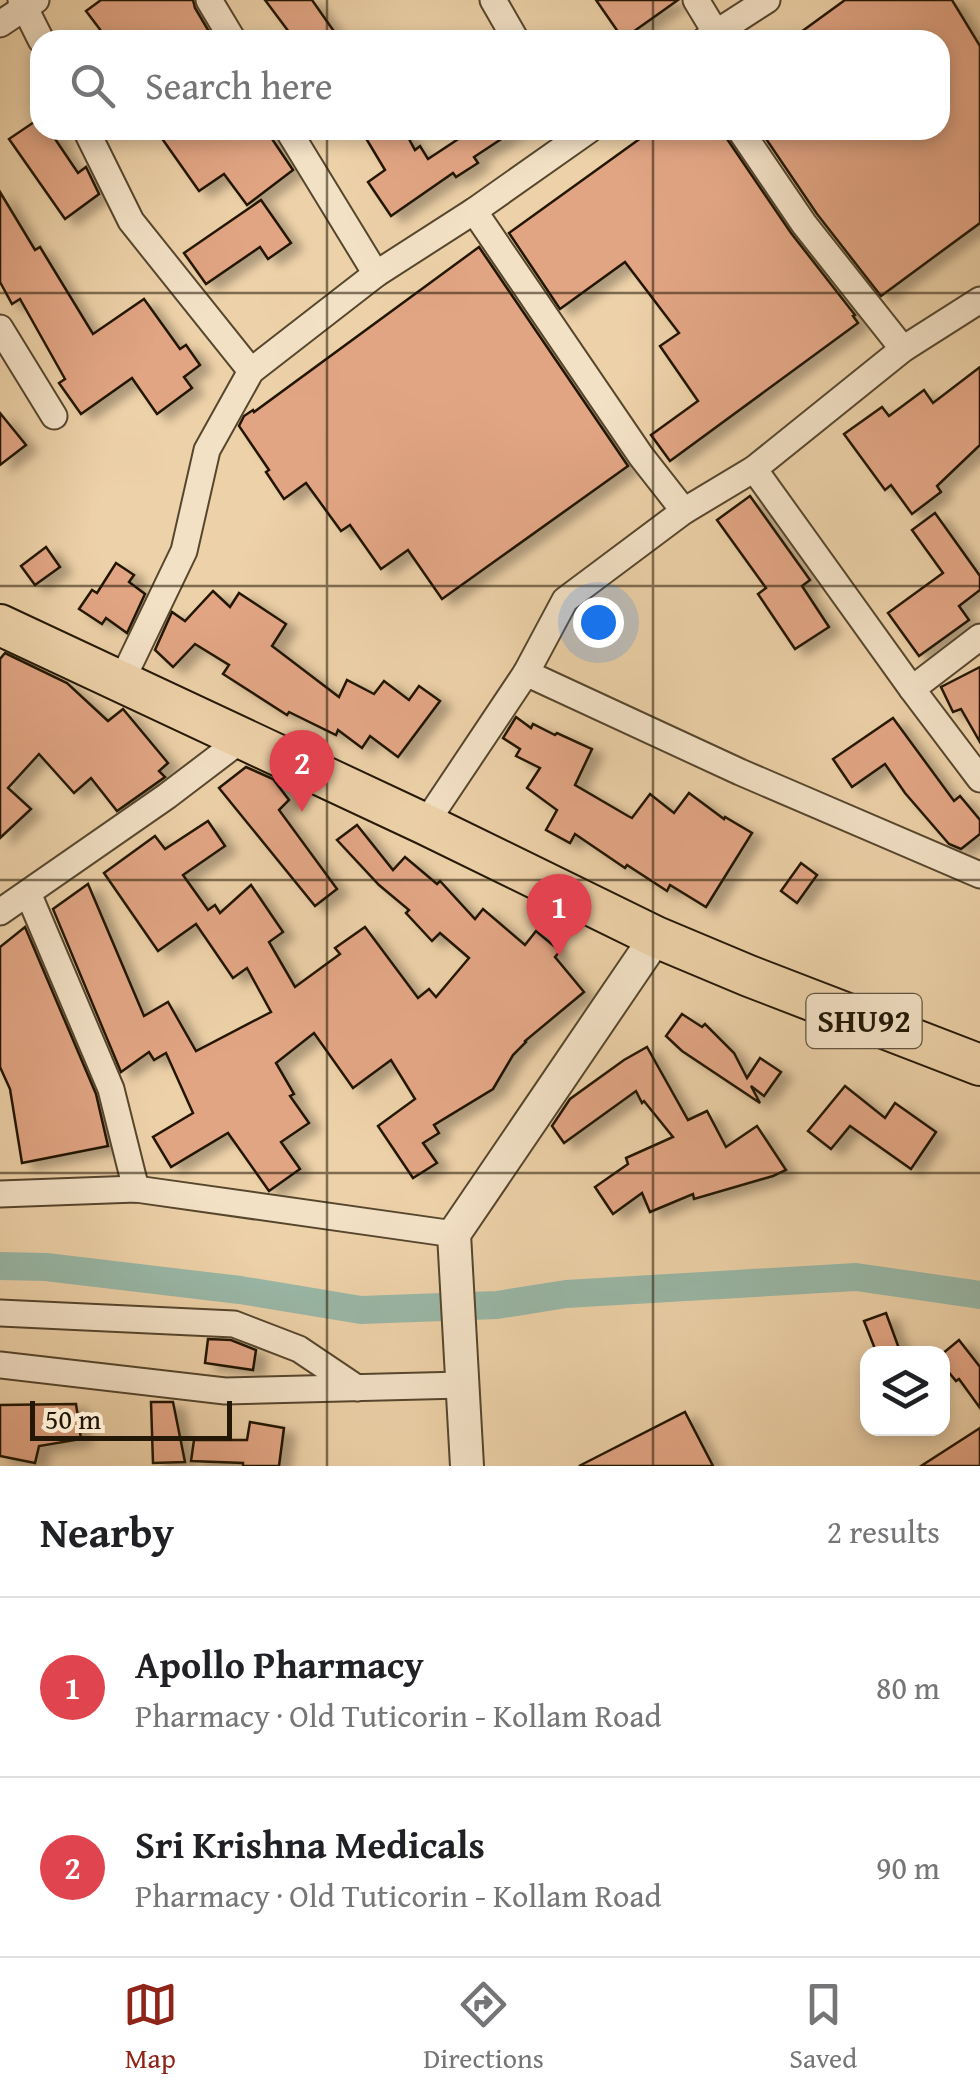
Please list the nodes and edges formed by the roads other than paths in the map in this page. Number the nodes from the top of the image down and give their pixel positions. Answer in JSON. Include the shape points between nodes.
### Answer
{"nodes":[{"id":1,"x":209,"y":0,"type":"edge"},
{"id":2,"x":493,"y":0,"type":"edge"},
{"id":3,"x":696,"y":0,"type":"edge"},
{"id":4,"x":767,"y":0,"type":"edge"},
{"id":5,"x":27,"y":3,"type":"edge"},
{"id":6,"x":0,"y":24,"type":"edge"},
{"id":7,"x":36,"y":30,"type":"edge"},
{"id":8,"x":227,"y":30,"type":"edge"},
{"id":9,"x":510,"y":30,"type":"edge"},
{"id":10,"x":708,"y":30,"type":"edge"},
{"id":11,"x":720,"y":30,"type":"edge"},
{"id":12,"x":91,"y":140,"type":"edge"},
{"id":13,"x":294,"y":140,"type":"edge"},
{"id":14,"x":570,"y":140,"type":"edge"},
{"id":15,"x":747,"y":140,"type":"edge"},
{"id":16,"x":474,"y":212,"type":"junction"},
{"id":17,"x":376,"y":274,"type":"junction"},
{"id":18,"x":980,"y":300,"type":"edge"},
{"id":19,"x":0,"y":328,"type":"edge"},
{"id":20,"x":904,"y":348,"type":"junction"},
{"id":21,"x":252,"y":371,"type":"junction"},
{"id":22,"x":54,"y":416,"type":"dead end"},
{"id":23,"x":754,"y":469,"type":"junction"},
{"id":24,"x":684,"y":510,"type":"junction"},
{"id":25,"x":0,"y":625,"type":"edge"},
{"id":26,"x":980,"y":637,"type":"edge"},
{"id":27,"x":526,"y":674,"type":"junction"},
{"id":28,"x":121,"y":682,"type":"junction"},
{"id":29,"x":912,"y":689,"type":"junction"},
{"id":30,"x":242,"y":739,"type":"junction"},
{"id":31,"x":980,"y":779,"type":"edge"},
{"id":32,"x":425,"y":824,"type":"junction"},
{"id":33,"x":980,"y":874,"type":"edge"},
{"id":34,"x":28,"y":893,"type":"junction"},
{"id":35,"x":0,"y":912,"type":"edge"},
{"id":36,"x":656,"y":936,"type":"junction"},
{"id":37,"x":980,"y":1065,"type":"edge"},
{"id":38,"x":2,"y":1188,"type":"edge"},
{"id":39,"x":136,"y":1190,"type":"junction"},
{"id":40,"x":454,"y":1234,"type":"junction"},
{"id":41,"x":0,"y":1313,"type":"edge"},
{"id":42,"x":0,"y":1365,"type":"edge"},
{"id":43,"x":462,"y":1378,"type":"junction"},
{"id":44,"x":357,"y":1388,"type":"junction"},
{"id":45,"x":467,"y":1466,"type":"edge"}],
"edges":[{"from":1,"to":8,"type":"street"},
{"from":2,"to":9,"type":"street"},
{"from":3,"to":10,"type":"street"},
{"from":4,"to":11,"type":"street"},
{"from":5,"to":6,"type":"street"},
{"from":5,"to":7,"type":"street"},
{"from":12,"to":21,"type":"street","via":[[131,221]]},
{"from":13,"to":17,"type":"street"},
{"from":14,"to":16,"type":"street"},
{"from":15,"to":20,"type":"street","via":[[804,224]]},
{"from":16,"to":17,"type":"street"},
{"from":16,"to":24,"type":"street"},
{"from":17,"to":21,"type":"street"},
{"from":18,"to":20,"type":"street"},
{"from":19,"to":22,"type":"street"},
{"from":20,"to":23,"type":"street"},
{"from":21,"to":28,"type":"street","via":[[207,450],[184,550]]},
{"from":23,"to":24,"type":"street"},
{"from":23,"to":29,"type":"street"},
{"from":24,"to":27,"type":"street","via":[[565,600]]},
{"from":25,"to":28,"type":"main road","number":"SHU92"},
{"from":26,"to":29,"type":"street"},
{"from":27,"to":32,"type":"street"},
{"from":27,"to":33,"type":"street"},
{"from":28,"to":30,"type":"main road","number":"SHU92"},
{"from":29,"to":31,"type":"street"},
{"from":30,"to":32,"type":"main road","number":"SHU92"},
{"from":30,"to":34,"type":"street"},
{"from":32,"to":36,"type":"main road","number":"SHU92"},
{"from":34,"to":35,"type":"street"},
{"from":34,"to":39,"type":"street","via":[[111,1089]]},
{"from":36,"to":37,"type":"main road","number":"SHU92"},
{"from":36,"to":40,"type":"street"},
{"from":38,"to":39,"type":"street"},
{"from":39,"to":40,"type":"street"},
{"from":40,"to":43,"type":"street"},
{"from":41,"to":44,"type":"street","via":[[234,1324],[299,1349]]},
{"from":42,"to":44,"type":"street","via":[[225,1391]]},
{"from":43,"to":44,"type":"street"},
{"from":43,"to":45,"type":"street"}]}
